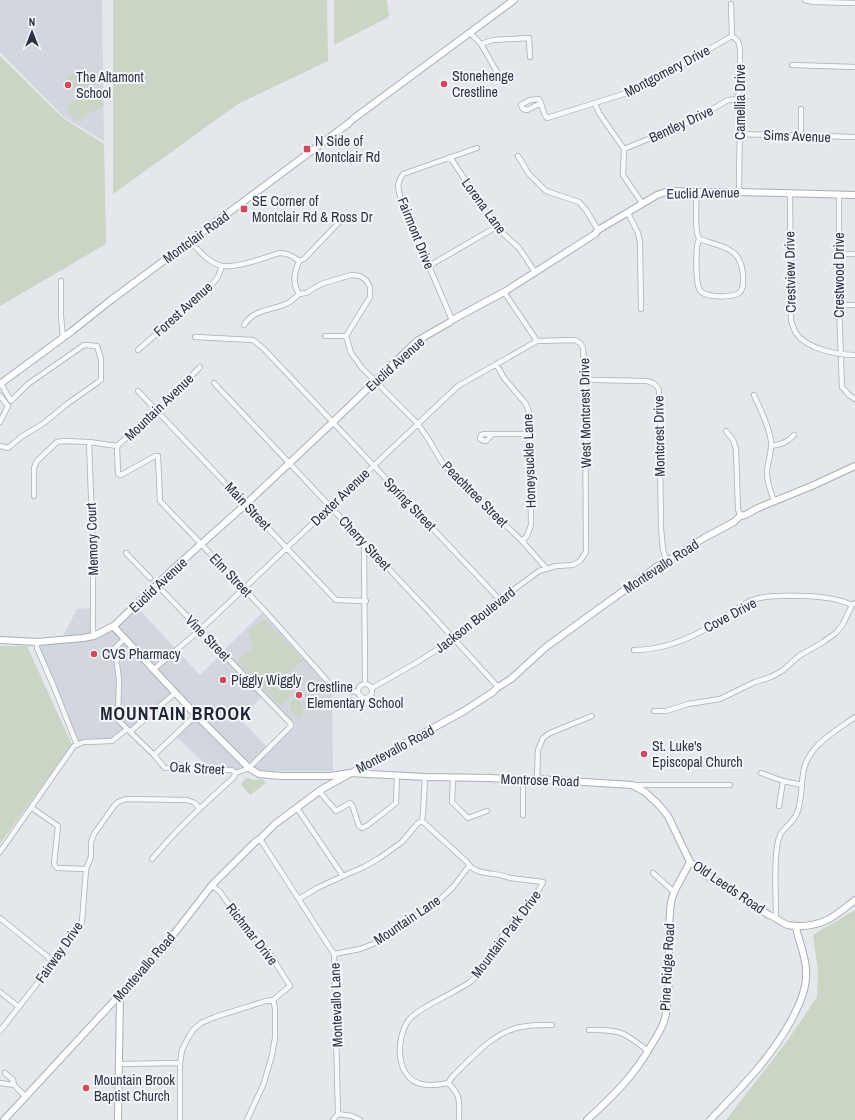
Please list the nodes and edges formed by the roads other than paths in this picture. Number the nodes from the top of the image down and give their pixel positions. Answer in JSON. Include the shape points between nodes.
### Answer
{"nodes":[{"id":1,"x":514,"y":0,"type":"edge"},
{"id":2,"x":805,"y":0,"type":"edge"},
{"id":3,"x":855,"y":3,"type":"edge"},
{"id":4,"x":731,"y":4,"type":"dead end"},
{"id":5,"x":470,"y":33,"type":"junction"},
{"id":6,"x":732,"y":36,"type":"junction"},
{"id":7,"x":481,"y":44,"type":"junction"},
{"id":8,"x":530,"y":57,"type":"dead end"},
{"id":9,"x":792,"y":66,"type":"dead end"},
{"id":10,"x":855,"y":67,"type":"edge"},
{"id":11,"x":498,"y":74,"type":"dead end"},
{"id":12,"x":737,"y":99,"type":"junction"},
{"id":13,"x":541,"y":103,"type":"dead end"},
{"id":14,"x":595,"y":104,"type":"junction"},
{"id":15,"x":801,"y":109,"type":"dead end"},
{"id":16,"x":740,"y":134,"type":"junction"},
{"id":17,"x":801,"y":136,"type":"junction"},
{"id":18,"x":855,"y":137,"type":"edge"},
{"id":19,"x":477,"y":148,"type":"dead end"},
{"id":20,"x":624,"y":149,"type":"junction"},
{"id":21,"x":518,"y":156,"type":"dead end"},
{"id":22,"x":450,"y":157,"type":"junction"},
{"id":23,"x":696,"y":192,"type":"junction"},
{"id":24,"x":739,"y":192,"type":"junction"},
{"id":25,"x":790,"y":193,"type":"junction"},
{"id":26,"x":839,"y":195,"type":"junction"},
{"id":27,"x":855,"y":195,"type":"edge"},
{"id":28,"x":642,"y":203,"type":"junction"},
{"id":29,"x":628,"y":213,"type":"junction"},
{"id":30,"x":344,"y":217,"type":"dead end"},
{"id":31,"x":496,"y":228,"type":"junction"},
{"id":32,"x":598,"y":230,"type":"junction"},
{"id":33,"x":699,"y":239,"type":"junction"},
{"id":34,"x":190,"y":241,"type":"junction"},
{"id":35,"x":839,"y":254,"type":"junction"},
{"id":36,"x":855,"y":254,"type":"edge"},
{"id":37,"x":299,"y":262,"type":"junction"},
{"id":38,"x":222,"y":266,"type":"junction"},
{"id":39,"x":429,"y":266,"type":"junction"},
{"id":40,"x":535,"y":272,"type":"junction"},
{"id":41,"x":61,"y":282,"type":"dead end"},
{"id":42,"x":504,"y":292,"type":"junction"},
{"id":43,"x":299,"y":294,"type":"junction"},
{"id":44,"x":839,"y":305,"type":"junction"},
{"id":45,"x":855,"y":305,"type":"edge"},
{"id":46,"x":641,"y":309,"type":"dead end"},
{"id":47,"x":452,"y":320,"type":"junction"},
{"id":48,"x":244,"y":325,"type":"dead end"},
{"id":49,"x":325,"y":336,"type":"dead end"},
{"id":50,"x":346,"y":336,"type":"junction"},
{"id":51,"x":195,"y":337,"type":"dead end"},
{"id":52,"x":63,"y":338,"type":"junction"},
{"id":53,"x":537,"y":341,"type":"junction"},
{"id":54,"x":138,"y":350,"type":"dead end"},
{"id":55,"x":840,"y":355,"type":"junction"},
{"id":56,"x":855,"y":355,"type":"edge"},
{"id":57,"x":496,"y":364,"type":"junction"},
{"id":58,"x":200,"y":367,"type":"dead end"},
{"id":59,"x":585,"y":379,"type":"junction"},
{"id":60,"x":376,"y":381,"type":"junction"},
{"id":61,"x":214,"y":383,"type":"dead end"},
{"id":62,"x":0,"y":384,"type":"edge"},
{"id":63,"x":138,"y":390,"type":"dead end"},
{"id":64,"x":754,"y":395,"type":"dead end"},
{"id":65,"x":0,"y":396,"type":"edge"},
{"id":66,"x":855,"y":399,"type":"edge"},
{"id":67,"x":9,"y":404,"type":"junction"},
{"id":68,"x":157,"y":411,"type":"junction"},
{"id":69,"x":0,"y":422,"type":"edge"},
{"id":70,"x":334,"y":422,"type":"junction"},
{"id":71,"x":417,"y":425,"type":"junction"},
{"id":72,"x":726,"y":431,"type":"dead end"},
{"id":73,"x":528,"y":434,"type":"junction"},
{"id":74,"x":492,"y":435,"type":"dead end"},
{"id":75,"x":794,"y":435,"type":"dead end"},
{"id":76,"x":89,"y":442,"type":"junction"},
{"id":77,"x":0,"y":446,"type":"edge"},
{"id":78,"x":117,"y":446,"type":"junction"},
{"id":79,"x":771,"y":446,"type":"junction"},
{"id":80,"x":158,"y":456,"type":"joint"},
{"id":81,"x":289,"y":463,"type":"junction"},
{"id":82,"x":374,"y":466,"type":"junction"},
{"id":83,"x":855,"y":466,"type":"edge"},
{"id":84,"x":34,"y":496,"type":"dead end"},
{"id":85,"x":774,"y":501,"type":"junction"},
{"id":86,"x":246,"y":504,"type":"junction"},
{"id":87,"x":331,"y":507,"type":"junction"},
{"id":88,"x":740,"y":516,"type":"junction"},
{"id":89,"x":522,"y":541,"type":"junction"},
{"id":90,"x":364,"y":542,"type":"junction"},
{"id":91,"x":201,"y":545,"type":"junction"},
{"id":92,"x":287,"y":548,"type":"junction"},
{"id":93,"x":126,"y":553,"type":"dead end"},
{"id":94,"x":666,"y":560,"type":"junction"},
{"id":95,"x":580,"y":561,"type":"joint"},
{"id":96,"x":546,"y":568,"type":"junction"},
{"id":97,"x":150,"y":578,"type":"dead end"},
{"id":98,"x":157,"y":585,"type":"junction"},
{"id":99,"x":244,"y":588,"type":"junction"},
{"id":100,"x":500,"y":600,"type":"junction"},
{"id":101,"x":366,"y":601,"type":"junction"},
{"id":102,"x":854,"y":604,"type":"edge"},
{"id":103,"x":112,"y":626,"type":"junction"},
{"id":104,"x":200,"y":630,"type":"junction"},
{"id":105,"x":94,"y":636,"type":"junction"},
{"id":106,"x":125,"y":638,"type":"junction"},
{"id":107,"x":1,"y":639,"type":"edge"},
{"id":108,"x":454,"y":639,"type":"junction"},
{"id":109,"x":37,"y":642,"type":"junction"},
{"id":110,"x":634,"y":650,"type":"dead end"},
{"id":111,"x":154,"y":669,"type":"junction"},
{"id":112,"x":365,"y":684,"type":"junction"},
{"id":113,"x":331,"y":685,"type":"joint"},
{"id":114,"x":498,"y":687,"type":"junction"},
{"id":115,"x":372,"y":688,"type":"junction"},
{"id":116,"x":175,"y":692,"type":"junction"},
{"id":117,"x":358,"y":692,"type":"junction"},
{"id":118,"x":654,"y":711,"type":"dead end"},
{"id":119,"x":196,"y":715,"type":"junction"},
{"id":120,"x":592,"y":716,"type":"dead end"},
{"id":121,"x":855,"y":717,"type":"edge"},
{"id":122,"x":129,"y":730,"type":"junction"},
{"id":123,"x":77,"y":745,"type":"junction"},
{"id":124,"x":154,"y":755,"type":"junction"},
{"id":125,"x":374,"y":761,"type":"junction"},
{"id":126,"x":249,"y":768,"type":"junction"},
{"id":127,"x":236,"y":773,"type":"junction"},
{"id":128,"x":350,"y":773,"type":"junction"},
{"id":129,"x":761,"y":773,"type":"dead end"},
{"id":130,"x":378,"y":774,"type":"junction"},
{"id":131,"x":397,"y":775,"type":"junction"},
{"id":132,"x":312,"y":776,"type":"junction"},
{"id":133,"x":425,"y":777,"type":"junction"},
{"id":134,"x":453,"y":778,"type":"junction"},
{"id":135,"x":537,"y":779,"type":"junction"},
{"id":136,"x":523,"y":780,"type":"junction"},
{"id":137,"x":783,"y":781,"type":"junction"},
{"id":138,"x":632,"y":785,"type":"joint"},
{"id":139,"x":730,"y":785,"type":"dead end"},
{"id":140,"x":802,"y":785,"type":"junction"},
{"id":141,"x":643,"y":788,"type":"junction"},
{"id":142,"x":320,"y":790,"type":"junction"},
{"id":143,"x":779,"y":806,"type":"dead end"},
{"id":144,"x":32,"y":808,"type":"junction"},
{"id":145,"x":199,"y":808,"type":"junction"},
{"id":146,"x":297,"y":808,"type":"junction"},
{"id":147,"x":487,"y":811,"type":"dead end"},
{"id":148,"x":523,"y":815,"type":"dead end"},
{"id":149,"x":422,"y":820,"type":"junction"},
{"id":150,"x":260,"y":839,"type":"junction"},
{"id":151,"x":0,"y":852,"type":"edge"},
{"id":152,"x":152,"y":858,"type":"dead end"},
{"id":153,"x":690,"y":862,"type":"junction"},
{"id":154,"x":469,"y":866,"type":"junction"},
{"id":155,"x":86,"y":869,"type":"junction"},
{"id":156,"x":653,"y":873,"type":"dead end"},
{"id":157,"x":343,"y":876,"type":"junction"},
{"id":158,"x":212,"y":885,"type":"junction"},
{"id":159,"x":674,"y":892,"type":"junction"},
{"id":160,"x":299,"y":899,"type":"junction"},
{"id":161,"x":855,"y":900,"type":"edge"},
{"id":162,"x":776,"y":917,"type":"junction"},
{"id":163,"x":0,"y":918,"type":"edge"},
{"id":164,"x":796,"y":926,"type":"junction"},
{"id":165,"x":334,"y":954,"type":"junction"},
{"id":166,"x":51,"y":962,"type":"junction"},
{"id":167,"x":0,"y":992,"type":"edge"},
{"id":168,"x":120,"y":996,"type":"junction"},
{"id":169,"x":273,"y":1000,"type":"junction"},
{"id":170,"x":19,"y":1007,"type":"junction"},
{"id":171,"x":552,"y":1025,"type":"dead end"},
{"id":172,"x":589,"y":1030,"type":"dead end"},
{"id":173,"x":0,"y":1031,"type":"edge"},
{"id":174,"x":648,"y":1051,"type":"junction"},
{"id":175,"x":180,"y":1063,"type":"junction"},
{"id":176,"x":118,"y":1064,"type":"junction"},
{"id":177,"x":5,"y":1073,"type":"dead end"},
{"id":178,"x":448,"y":1083,"type":"junction"},
{"id":179,"x":0,"y":1084,"type":"edge"},
{"id":180,"x":14,"y":1085,"type":"junction"},
{"id":181,"x":25,"y":1096,"type":"junction"},
{"id":182,"x":338,"y":1114,"type":"junction"},
{"id":183,"x":4,"y":1120,"type":"edge"},
{"id":184,"x":118,"y":1120,"type":"edge"},
{"id":185,"x":180,"y":1120,"type":"edge"},
{"id":186,"x":247,"y":1120,"type":"edge"},
{"id":187,"x":333,"y":1120,"type":"edge"},
{"id":188,"x":360,"y":1120,"type":"edge"},
{"id":189,"x":459,"y":1120,"type":"edge"},
{"id":190,"x":588,"y":1120,"type":"edge"},
{"id":191,"x":710,"y":1120,"type":"edge"}],
"edges":[{"from":1,"to":5,"type":"main road","name":"Montclair Road"},
{"from":2,"to":3,"type":"street"},
{"from":4,"to":6,"type":"street","name":"Camellia Drive"},
{"from":5,"to":7,"type":"street"},
{"from":5,"to":34,"type":"main road","name":"Montclair Road"},
{"from":6,"to":12,"type":"street","name":"Camellia Drive","via":[[738,41],[740,48],[740,90]]},
{"from":6,"to":14,"type":"street","name":"Montgomery Drive","via":[[630,92]]},
{"from":7,"to":8,"type":"street","via":[[493,40],[529,38]]},
{"from":7,"to":11,"type":"street"},
{"from":9,"to":10,"type":"street"},
{"from":12,"to":16,"type":"street","name":"Camellia Drive","via":[[740,106]]},
{"from":12,"to":20,"type":"street","name":"Bentley Drive","via":[[728,100],[690,122]]},
{"from":13,"to":14,"type":"street","name":"Montgomery Drive","via":[[547,118]]},
{"from":14,"to":20,"type":"street"},
{"from":15,"to":17,"type":"street"},
{"from":16,"to":17,"type":"street","name":"Sims Avenue"},
{"from":16,"to":24,"type":"street","name":"Camellia Drive"},
{"from":17,"to":18,"type":"street","name":"Sims Avenue"},
{"from":19,"to":22,"type":"street","name":"Fairmont Drive"},
{"from":20,"to":28,"type":"street","via":[[623,175]]},
{"from":21,"to":32,"type":"street","via":[[529,174],[546,191],[579,202]]},
{"from":22,"to":31,"type":"street","name":"Lorena Lane"},
{"from":22,"to":39,"type":"street","name":"Fairmont Drive","via":[[403,174],[398,186],[402,203]]},
{"from":23,"to":24,"type":"main road","name":"Euclid Avenue"},
{"from":23,"to":28,"type":"main road","name":"Euclid Avenue","via":[[666,192]]},
{"from":23,"to":33,"type":"street"},
{"from":24,"to":25,"type":"main road","name":"Euclid Avenue"},
{"from":25,"to":26,"type":"main road","name":"Euclid Avenue"},
{"from":25,"to":55,"type":"street","name":"Crestview Drive","via":[[791,321],[796,334],[806,341]]},
{"from":26,"to":27,"type":"main road","name":"Euclid Avenue"},
{"from":26,"to":35,"type":"street","name":"Crestwood Drive"},
{"from":28,"to":29,"type":"main road","name":"Euclid Avenue"},
{"from":29,"to":32,"type":"main road","name":"Euclid Avenue"},
{"from":29,"to":46,"type":"street","via":[[640,242]]},
{"from":30,"to":37,"type":"street"},
{"from":31,"to":39,"type":"street"},
{"from":31,"to":40,"type":"street","name":"Lorena Lane","via":[[519,248]]},
{"from":32,"to":40,"type":"main road","name":"Euclid Avenue"},
{"from":33,"to":33,"type":"street","via":[[697,282],[700,291],[708,296],[737,294],[743,286],[740,259],[728,249]]},
{"from":34,"to":38,"type":"street","via":[[204,256]]},
{"from":34,"to":52,"type":"main road","name":"Montclair Road"},
{"from":35,"to":36,"type":"street"},
{"from":35,"to":44,"type":"street","name":"Crestwood Drive"},
{"from":37,"to":38,"type":"street","via":[[291,255],[279,253],[241,264]]},
{"from":37,"to":43,"type":"street","via":[[294,282]]},
{"from":38,"to":54,"type":"street","name":"Forest Avenue","via":[[210,287]]},
{"from":39,"to":47,"type":"street","name":"Fairmont Drive"},
{"from":40,"to":42,"type":"main road","name":"Euclid Avenue"},
{"from":41,"to":52,"type":"street"},
{"from":42,"to":47,"type":"main road","name":"Euclid Avenue"},
{"from":42,"to":53,"type":"street"},
{"from":43,"to":48,"type":"street","via":[[284,305],[258,312]]},
{"from":43,"to":50,"type":"street","via":[[351,275],[366,280],[370,287],[370,297]]},
{"from":44,"to":45,"type":"street"},
{"from":44,"to":55,"type":"street","name":"Crestwood Drive"},
{"from":47,"to":60,"type":"main road","name":"Euclid Avenue","via":[[417,342]]},
{"from":49,"to":50,"type":"street"},
{"from":50,"to":60,"type":"street","name":"Peachtree Street","via":[[351,353]]},
{"from":51,"to":70,"type":"street","name":"Spring Street","via":[[254,340]]},
{"from":52,"to":62,"type":"main road","name":"Montclair Road"},
{"from":53,"to":57,"type":"street","name":"Dexter Avenue"},
{"from":53,"to":59,"type":"street","name":"West Montcrest Drive","via":[[567,339],[580,343],[584,353]]},
{"from":55,"to":56,"type":"street","name":"Crestview Drive"},
{"from":55,"to":66,"type":"street","name":"Crestwood Drive","via":[[842,386]]},
{"from":57,"to":71,"type":"street","name":"Dexter Avenue","via":[[458,386]]},
{"from":57,"to":73,"type":"street","name":"Honeysuckle Lane","via":[[526,404],[529,412]]},
{"from":58,"to":68,"type":"street","name":"Mountain Avenue"},
{"from":59,"to":94,"type":"street","name":"Montcrest Drive","via":[[646,380],[652,382],[659,390],[661,528]]},
{"from":59,"to":95,"type":"street","name":"West Montcrest Drive","via":[[587,545]]},
{"from":60,"to":70,"type":"main road","name":"Euclid Avenue"},
{"from":60,"to":71,"type":"street","name":"Peachtree Street"},
{"from":61,"to":81,"type":"street","name":"Cherry Street"},
{"from":62,"to":67,"type":"street"},
{"from":63,"to":68,"type":"street","name":"Main Street"},
{"from":64,"to":79,"type":"street","via":[[770,434]]},
{"from":65,"to":67,"type":"street"},
{"from":67,"to":69,"type":"street"},
{"from":67,"to":77,"type":"street","via":[[28,384],[84,344],[97,346],[101,359],[101,380],[8,448]]},
{"from":68,"to":78,"type":"street","name":"Mountain Avenue"},
{"from":68,"to":86,"type":"street","name":"Main Street"},
{"from":70,"to":81,"type":"main road","name":"Euclid Avenue"},
{"from":70,"to":82,"type":"street","name":"Spring Street"},
{"from":71,"to":82,"type":"street","name":"Dexter Avenue"},
{"from":71,"to":89,"type":"street","name":"Peachtree Street","via":[[443,464]]},
{"from":72,"to":88,"type":"street","via":[[736,449]]},
{"from":73,"to":74,"type":"street"},
{"from":73,"to":89,"type":"street","name":"Honeysuckle Lane","via":[[531,525]]},
{"from":75,"to":79,"type":"street","via":[[782,444]]},
{"from":76,"to":78,"type":"street","name":"Mountain Avenue"},
{"from":76,"to":84,"type":"street","name":"Mountain Avenue","via":[[57,442],[37,461],[34,468]]},
{"from":76,"to":105,"type":"street","name":"Memory Court"},
{"from":78,"to":80,"type":"street","name":"Mountain Avenue","via":[[118,474],[121,475]]},
{"from":79,"to":85,"type":"street","via":[[767,472]]},
{"from":80,"to":91,"type":"street","name":"Elm Street","via":[[160,501]]},
{"from":81,"to":86,"type":"main road","name":"Euclid Avenue"},
{"from":81,"to":87,"type":"street","name":"Cherry Street"},
{"from":82,"to":87,"type":"street","name":"Dexter Avenue"},
{"from":82,"to":100,"type":"street","name":"Spring Street"},
{"from":83,"to":85,"type":"main road","name":"Montevallo Road"},
{"from":85,"to":88,"type":"main road","name":"Montevallo Road"},
{"from":86,"to":91,"type":"main road","name":"Euclid Avenue"},
{"from":86,"to":92,"type":"street","name":"Main Street"},
{"from":87,"to":90,"type":"street","name":"Cherry Street"},
{"from":87,"to":92,"type":"street","name":"Dexter Avenue"},
{"from":88,"to":94,"type":"main road","name":"Montevallo Road","via":[[672,559]]},
{"from":89,"to":96,"type":"street","name":"Peachtree Street"},
{"from":90,"to":101,"type":"street"},
{"from":90,"to":108,"type":"street","name":"Cherry Street"},
{"from":91,"to":98,"type":"main road","name":"Euclid Avenue"},
{"from":91,"to":99,"type":"street","name":"Elm Street"},
{"from":92,"to":99,"type":"street","name":"Dexter Avenue"},
{"from":92,"to":101,"type":"street","name":"Main Street","via":[[336,600]]},
{"from":93,"to":97,"type":"street"},
{"from":94,"to":114,"type":"main road","name":"Montevallo Road","via":[[546,647]]},
{"from":95,"to":96,"type":"street","name":"Jackson Boulevard","via":[[568,566]]},
{"from":96,"to":100,"type":"street","name":"Jackson Boulevard"},
{"from":98,"to":103,"type":"main road","name":"Euclid Avenue"},
{"from":98,"to":104,"type":"street","name":"Vine Street"},
{"from":99,"to":104,"type":"street","name":"Dexter Avenue"},
{"from":99,"to":113,"type":"street","name":"Elm Street"},
{"from":100,"to":108,"type":"street","name":"Jackson Boulevard"},
{"from":101,"to":112,"type":"street"},
{"from":102,"to":110,"type":"street","name":"Cove Drive","via":[[816,597],[773,595],[751,601],[714,625],[670,645],[649,650]]},
{"from":102,"to":118,"type":"street","via":[[836,633],[799,656],[782,671],[720,699],[688,704],[666,711]]},
{"from":103,"to":105,"type":"main road","name":"Euclid Avenue"},
{"from":103,"to":106,"type":"main road"},
{"from":104,"to":111,"type":"street","name":"Dexter Avenue"},
{"from":104,"to":126,"type":"street","name":"Vine Street","via":[[291,724]]},
{"from":105,"to":109,"type":"main road","name":"Euclid Avenue"},
{"from":106,"to":111,"type":"main road"},
{"from":106,"to":122,"type":"street","name":"Oak Street","via":[[115,648],[119,680],[118,717]]},
{"from":107,"to":109,"type":"main road","name":"Euclid Avenue"},
{"from":108,"to":114,"type":"street","name":"Cherry Street"},
{"from":108,"to":115,"type":"street","name":"Jackson Boulevard"},
{"from":109,"to":123,"type":"street","via":[[37,648]]},
{"from":111,"to":116,"type":"main road"},
{"from":112,"to":115,"type":"street"},
{"from":112,"to":117,"type":"street"},
{"from":113,"to":117,"type":"street","name":"Jackson Boulevard"},
{"from":114,"to":125,"type":"main road","name":"Montevallo Road","via":[[464,711]]},
{"from":115,"to":117,"type":"street","name":"Jackson Boulevard","via":[[372,694],[368,698],[361,697]]},
{"from":116,"to":119,"type":"main road"},
{"from":116,"to":122,"type":"street"},
{"from":119,"to":124,"type":"street"},
{"from":119,"to":126,"type":"main road"},
{"from":120,"to":135,"type":"street","via":[[543,738],[538,750]]},
{"from":121,"to":140,"type":"street","via":[[812,751],[804,766]]},
{"from":122,"to":123,"type":"street","via":[[112,741],[84,742]]},
{"from":122,"to":124,"type":"street","name":"Oak Street"},
{"from":123,"to":144,"type":"street"},
{"from":124,"to":127,"type":"street","name":"Oak Street","via":[[165,768],[232,770]]},
{"from":125,"to":128,"type":"main road","name":"Montevallo Road"},
{"from":125,"to":130,"type":"main road"},
{"from":126,"to":127,"type":"street"},
{"from":126,"to":132,"type":"main road","via":[[259,774]]},
{"from":127,"to":145,"type":"street"},
{"from":128,"to":130,"type":"main road","name":"Montrose Road"},
{"from":128,"to":132,"type":"main road"},
{"from":128,"to":142,"type":"main road","name":"Montevallo Road"},
{"from":129,"to":137,"type":"street"},
{"from":130,"to":131,"type":"main road","name":"Montrose Road"},
{"from":131,"to":133,"type":"main road","name":"Montrose Road"},
{"from":131,"to":142,"type":"street","via":[[396,803],[362,828],[350,803],[336,811]]},
{"from":132,"to":142,"type":"main road","via":[[319,778],[322,785]]},
{"from":133,"to":134,"type":"main road","name":"Montrose Road"},
{"from":133,"to":149,"type":"street"},
{"from":134,"to":136,"type":"main road","name":"Montrose Road"},
{"from":134,"to":147,"type":"street","via":[[452,802],[468,818]]},
{"from":135,"to":136,"type":"main road","name":"Montrose Road"},
{"from":135,"to":138,"type":"main road","name":"Montrose Road"},
{"from":136,"to":148,"type":"street"},
{"from":137,"to":140,"type":"street"},
{"from":137,"to":143,"type":"street"},
{"from":138,"to":141,"type":"main road","name":"Old Leeds Road"},
{"from":139,"to":141,"type":"street"},
{"from":140,"to":162,"type":"street","via":[[797,814],[781,834],[776,849]]},
{"from":141,"to":153,"type":"main road","name":"Old Leeds Road","via":[[668,816]]},
{"from":142,"to":146,"type":"main road","name":"Montevallo Road"},
{"from":144,"to":151,"type":"street"},
{"from":144,"to":155,"type":"street","via":[[58,826],[54,864],[57,868]]},
{"from":145,"to":152,"type":"street"},
{"from":145,"to":155,"type":"street","name":"Fairway Drive","via":[[187,800],[126,799],[118,802],[107,813],[94,834],[91,858]]},
{"from":146,"to":150,"type":"main road","name":"Montevallo Road"},
{"from":146,"to":157,"type":"street"},
{"from":149,"to":154,"type":"street","name":"Mountain Park Drive"},
{"from":149,"to":157,"type":"street","via":[[402,842],[378,859]]},
{"from":150,"to":158,"type":"main road","name":"Montevallo Road"},
{"from":150,"to":160,"type":"street","name":"Montevallo Lane"},
{"from":153,"to":159,"type":"main road","name":"Pine Ridge Road"},
{"from":153,"to":162,"type":"main road","name":"Old Leeds Road","via":[[706,875]]},
{"from":154,"to":165,"type":"street","name":"Mountain Lane","via":[[453,887],[434,905],[373,944]]},
{"from":154,"to":178,"type":"street","name":"Mountain Park Drive","via":[[487,874],[543,882],[540,890],[525,906],[471,981],[415,1014],[402,1033],[400,1052],[408,1075],[420,1084],[433,1086]]},
{"from":155,"to":166,"type":"street","name":"Fairway Drive","via":[[82,922]]},
{"from":156,"to":159,"type":"street"},
{"from":157,"to":160,"type":"street"},
{"from":158,"to":168,"type":"main road","name":"Montevallo Road","via":[[163,948]]},
{"from":158,"to":169,"type":"street","name":"Richmar Drive","via":[[248,931],[268,951],[290,986]]},
{"from":159,"to":174,"type":"main road","name":"Pine Ridge Road","via":[[670,910],[666,1016],[659,1034]]},
{"from":160,"to":165,"type":"street","name":"Montevallo Lane"},
{"from":161,"to":164,"type":"main road","name":"Old Leeds Road","via":[[831,919],[818,924]]},
{"from":162,"to":164,"type":"main road","name":"Old Leeds Road","via":[[787,925]]},
{"from":163,"to":166,"type":"street"},
{"from":164,"to":191,"type":"main road","via":[[806,971],[805,987],[799,1004],[772,1052]]},
{"from":165,"to":182,"type":"street","name":"Montevallo Lane"},
{"from":166,"to":170,"type":"street","name":"Fairway Drive"},
{"from":167,"to":170,"type":"street"},
{"from":168,"to":176,"type":"main road"},
{"from":168,"to":181,"type":"main road","name":"Montevallo Road"},
{"from":169,"to":175,"type":"street","via":[[202,1023],[188,1038],[182,1050]]},
{"from":169,"to":186,"type":"street","via":[[275,1038],[272,1055],[264,1082]]},
{"from":170,"to":173,"type":"street","name":"Fairway Drive"},
{"from":171,"to":178,"type":"street","via":[[526,1026],[501,1034],[487,1043]]},
{"from":172,"to":174,"type":"street","via":[[619,1032]]},
{"from":174,"to":190,"type":"main road","name":"Pine Ridge Road","via":[[617,1093]]},
{"from":175,"to":176,"type":"street"},
{"from":175,"to":185,"type":"street"},
{"from":176,"to":184,"type":"main road"},
{"from":177,"to":180,"type":"street","via":[[13,1080]]},
{"from":178,"to":189,"type":"street","via":[[459,1099]]},
{"from":179,"to":180,"type":"street"},
{"from":180,"to":181,"type":"street"},
{"from":181,"to":183,"type":"main road","name":"Montevallo Road"},
{"from":182,"to":187,"type":"street"},
{"from":182,"to":188,"type":"street"}]}
